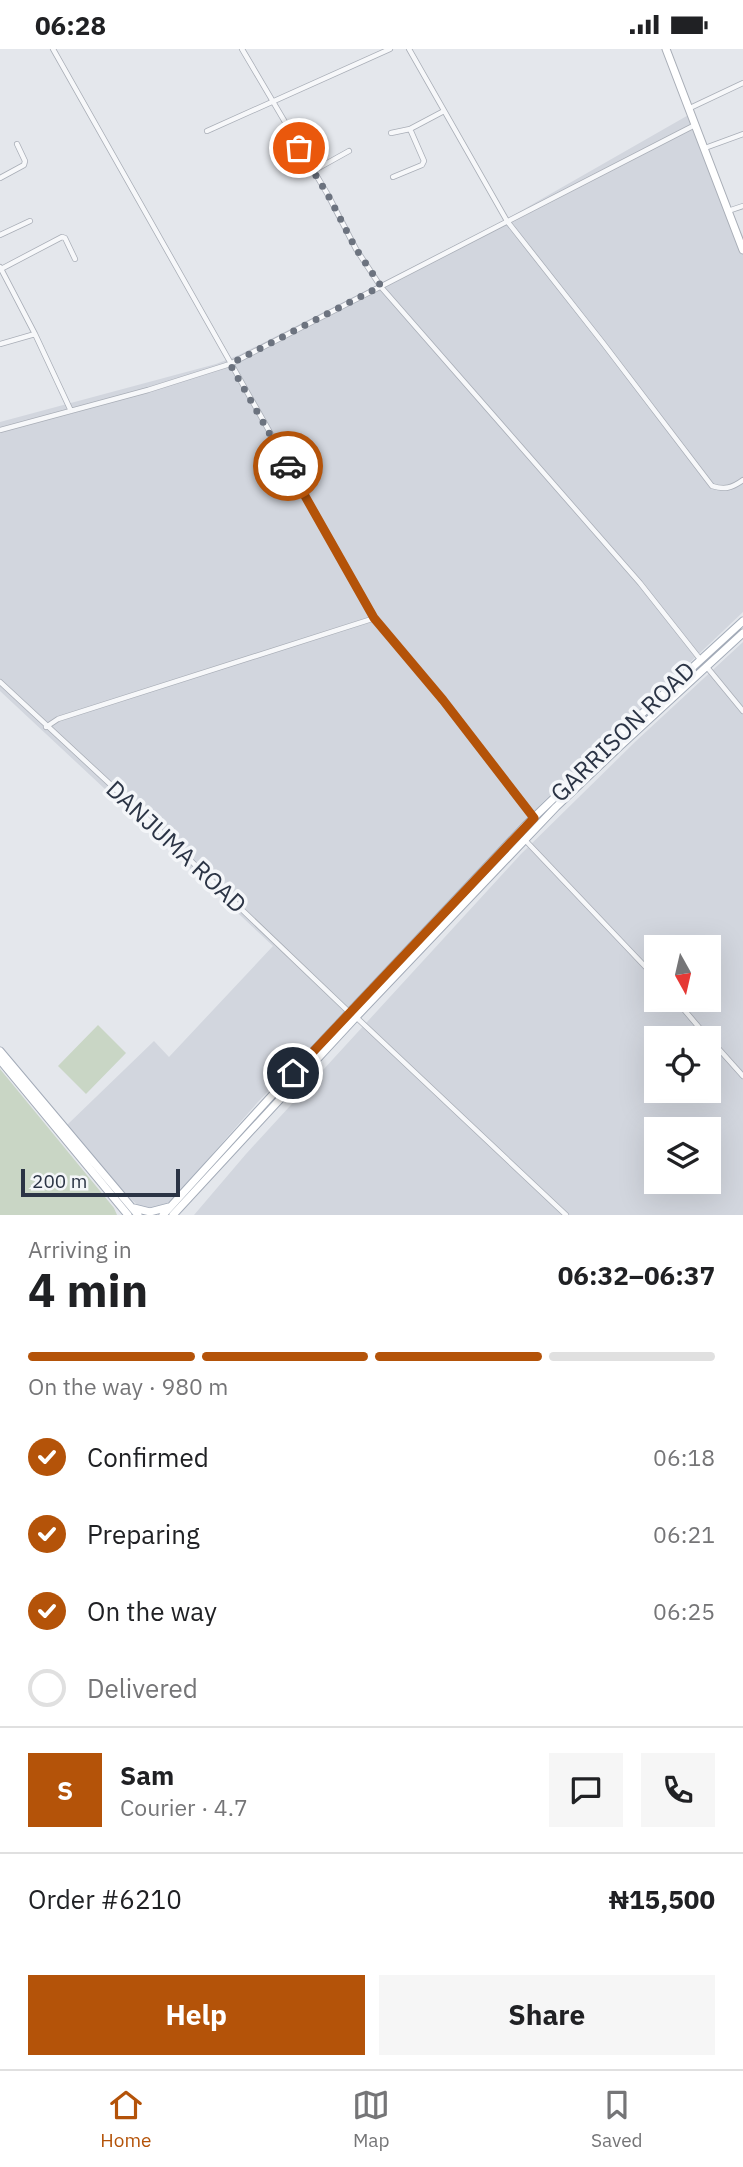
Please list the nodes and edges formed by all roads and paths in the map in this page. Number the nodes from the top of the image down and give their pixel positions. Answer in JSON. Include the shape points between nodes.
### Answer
{"nodes":[{"id":1,"x":53,"y":49,"type":"edge"},
{"id":2,"x":250,"y":49,"type":"edge"},
{"id":3,"x":390,"y":49,"type":"edge"},
{"id":4,"x":409,"y":49,"type":"edge"},
{"id":5,"x":666,"y":49,"type":"edge"},
{"id":6,"x":243,"y":51,"type":"edge"},
{"id":7,"x":743,"y":83,"type":"edge"},
{"id":8,"x":272,"y":101,"type":"junction"},
{"id":9,"x":690,"y":108,"type":"junction"},
{"id":10,"x":444,"y":111,"type":"junction"},
{"id":11,"x":696,"y":125,"type":"junction"},
{"id":12,"x":410,"y":129,"type":"junction"},
{"id":13,"x":207,"y":131,"type":"dead end"},
{"id":14,"x":391,"y":133,"type":"dead end"},
{"id":15,"x":743,"y":134,"type":"edge"},
{"id":16,"x":17,"y":144,"type":"dead end"},
{"id":17,"x":705,"y":148,"type":"junction"},
{"id":18,"x":349,"y":151,"type":"dead end"},
{"id":19,"x":313,"y":171,"type":"junction"},
{"id":20,"x":393,"y":177,"type":"dead end"},
{"id":21,"x":0,"y":178,"type":"edge"},
{"id":22,"x":743,"y":206,"type":"edge"},
{"id":23,"x":728,"y":211,"type":"junction"},
{"id":24,"x":30,"y":221,"type":"dead end"},
{"id":25,"x":507,"y":221,"type":"junction"},
{"id":26,"x":0,"y":235,"type":"edge"},
{"id":27,"x":743,"y":250,"type":"edge"},
{"id":28,"x":75,"y":259,"type":"dead end"},
{"id":29,"x":0,"y":268,"type":"edge"},
{"id":30,"x":381,"y":286,"type":"junction"},
{"id":31,"x":35,"y":334,"type":"junction"},
{"id":32,"x":0,"y":344,"type":"edge"},
{"id":33,"x":230,"y":364,"type":"junction"},
{"id":34,"x":71,"y":411,"type":"junction"},
{"id":35,"x":0,"y":430,"type":"edge"},
{"id":36,"x":743,"y":480,"type":"edge"},
{"id":37,"x":374,"y":618,"type":"junction"},
{"id":38,"x":743,"y":621,"type":"edge"},
{"id":39,"x":743,"y":633,"type":"edge"},
{"id":40,"x":700,"y":659,"type":"junction"},
{"id":41,"x":706,"y":666,"type":"junction"},
{"id":42,"x":0,"y":682,"type":"edge"},
{"id":43,"x":743,"y":711,"type":"edge"},
{"id":44,"x":46,"y":727,"type":"junction"},
{"id":45,"x":534,"y":818,"type":"junction"},
{"id":46,"x":525,"y":840,"type":"junction"},
{"id":47,"x":644,"y":965,"type":"edge"},
{"id":48,"x":686,"y":1012,"type":"edge"},
{"id":49,"x":353,"y":1015,"type":"junction"},
{"id":50,"x":699,"y":1026,"type":"edge"},
{"id":51,"x":0,"y":1051,"type":"edge"},
{"id":52,"x":721,"y":1051,"type":"edge"},
{"id":53,"x":0,"y":1060,"type":"edge"},
{"id":54,"x":743,"y":1076,"type":"edge"},
{"id":55,"x":117,"y":1202,"type":"junction"},
{"id":56,"x":177,"y":1206,"type":"junction"},
{"id":57,"x":129,"y":1211,"type":"edge"},
{"id":58,"x":122,"y":1215,"type":"edge"},
{"id":59,"x":138,"y":1215,"type":"edge"},
{"id":60,"x":163,"y":1215,"type":"edge"},
{"id":61,"x":176,"y":1215,"type":"edge"},
{"id":62,"x":566,"y":1215,"type":"edge"}],
"edges":[{"from":1,"to":33,"type":"street"},
{"from":2,"to":6,"type":"street"},
{"from":3,"to":8,"type":"street"},
{"from":4,"to":10,"type":"street"},
{"from":5,"to":9,"type":"main road"},
{"from":6,"to":8,"type":"street"},
{"from":7,"to":9,"type":"street"},
{"from":8,"to":13,"type":"street"},
{"from":8,"to":19,"type":"street"},
{"from":9,"to":11,"type":"main road"},
{"from":10,"to":12,"type":"street"},
{"from":10,"to":25,"type":"street"},
{"from":11,"to":17,"type":"main road"},
{"from":11,"to":25,"type":"street"},
{"from":12,"to":14,"type":"street"},
{"from":12,"to":20,"type":"street","via":[[424,162]]},
{"from":15,"to":17,"type":"street"},
{"from":16,"to":21,"type":"street","via":[[24,165]]},
{"from":17,"to":23,"type":"main road"},
{"from":18,"to":19,"type":"street"},
{"from":19,"to":30,"type":"street"},
{"from":22,"to":23,"type":"street"},
{"from":23,"to":27,"type":"main road"},
{"from":24,"to":26,"type":"street"},
{"from":25,"to":30,"type":"street"},
{"from":25,"to":36,"type":"street","via":[[712,486],[733,487]]},
{"from":28,"to":29,"type":"street","via":[[62,237]]},
{"from":29,"to":31,"type":"street"},
{"from":30,"to":33,"type":"street"},
{"from":30,"to":40,"type":"street","via":[[640,583]]},
{"from":31,"to":32,"type":"street"},
{"from":31,"to":34,"type":"street"},
{"from":33,"to":34,"type":"street"},
{"from":33,"to":37,"type":"street"},
{"from":34,"to":35,"type":"street"},
{"from":37,"to":44,"type":"street"},
{"from":37,"to":45,"type":"street"},
{"from":38,"to":40,"type":"main road","name":"GARRISON ROAD"},
{"from":39,"to":41,"type":"main road","name":"GARRISON ROAD"},
{"from":40,"to":45,"type":"main road","name":"GARRISON ROAD"},
{"from":41,"to":43,"type":"street"},
{"from":41,"to":46,"type":"main road","name":"GARRISON ROAD"},
{"from":42,"to":44,"type":"street","name":"DANJUMA ROAD"},
{"from":44,"to":49,"type":"street","name":"DANJUMA ROAD"},
{"from":45,"to":49,"type":"main road","name":"GARRISON ROAD"},
{"from":46,"to":47,"type":"street"},
{"from":46,"to":49,"type":"main road","name":"GARRISON ROAD"},
{"from":48,"to":50,"type":"street"},
{"from":49,"to":56,"type":"main road","name":"GARRISON ROAD"},
{"from":49,"to":62,"type":"street","name":"DANJUMA ROAD"},
{"from":51,"to":57,"type":"main road"},
{"from":52,"to":54,"type":"street"},
{"from":53,"to":55,"type":"main road"},
{"from":55,"to":57,"type":"main road"},
{"from":55,"to":58,"type":"main road"},
{"from":56,"to":57,"type":"main road"},
{"from":56,"to":60,"type":"main road","name":"GARRISON ROAD"},
{"from":56,"to":61,"type":"main road","name":"GARRISON ROAD"},
{"from":57,"to":59,"type":"main road"}]}
